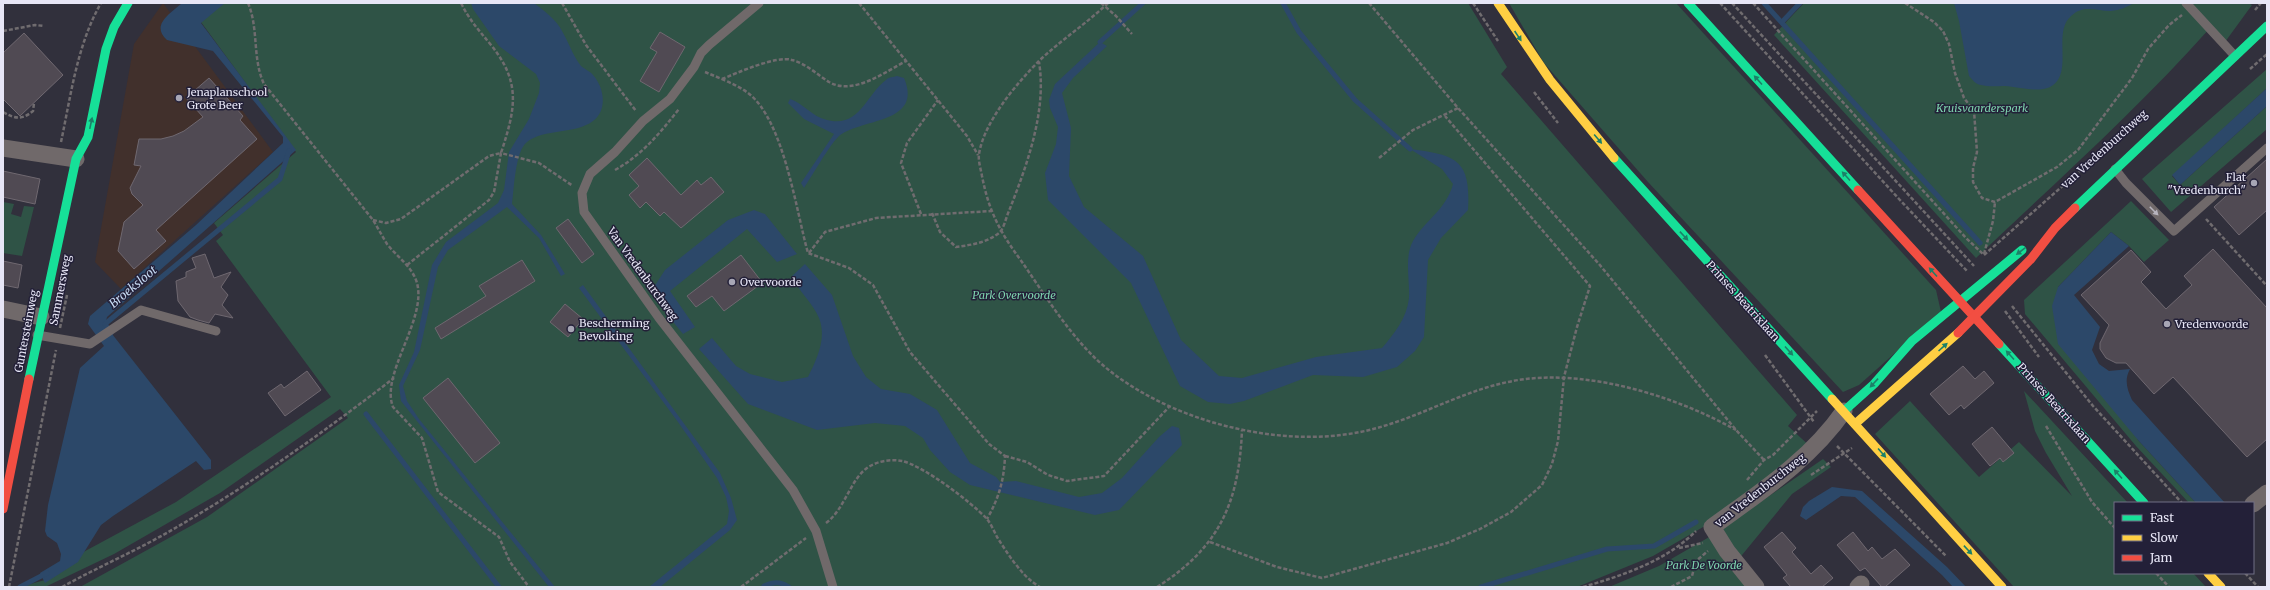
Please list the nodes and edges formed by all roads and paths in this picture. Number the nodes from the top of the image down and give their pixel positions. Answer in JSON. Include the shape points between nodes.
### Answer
{"nodes":[{"id":1,"x":128,"y":3,"type":"edge"},
{"id":2,"x":248,"y":3,"type":"edge"},
{"id":3,"x":461,"y":3,"type":"edge"},
{"id":4,"x":562,"y":3,"type":"edge"},
{"id":5,"x":759,"y":3,"type":"edge"},
{"id":6,"x":859,"y":3,"type":"edge"},
{"id":7,"x":1101,"y":3,"type":"edge"},
{"id":8,"x":1108,"y":3,"type":"edge"},
{"id":9,"x":1369,"y":3,"type":"edge"},
{"id":10,"x":1498,"y":3,"type":"edge"},
{"id":11,"x":1688,"y":3,"type":"edge"},
{"id":12,"x":1720,"y":3,"type":"edge"},
{"id":13,"x":1732,"y":3,"type":"edge"},
{"id":14,"x":1753,"y":3,"type":"edge"},
{"id":15,"x":1905,"y":3,"type":"edge"},
{"id":16,"x":2189,"y":6,"type":"edge"},
{"id":17,"x":1104,"y":7,"type":"junction"},
{"id":18,"x":44,"y":26,"type":"dead end"},
{"id":19,"x":2267,"y":26,"type":"edge"},
{"id":20,"x":3,"y":31,"type":"edge"},
{"id":21,"x":1132,"y":34,"type":"dead end"},
{"id":22,"x":2267,"y":54,"type":"edge"},
{"id":23,"x":2235,"y":56,"type":"junction"},
{"id":24,"x":906,"y":61,"type":"junction"},
{"id":25,"x":1039,"y":61,"type":"junction"},
{"id":26,"x":694,"y":68,"type":"junction"},
{"id":27,"x":2248,"y":72,"type":"dead end"},
{"id":28,"x":721,"y":79,"type":"junction"},
{"id":29,"x":938,"y":100,"type":"junction"},
{"id":30,"x":683,"y":102,"type":"dead end"},
{"id":31,"x":34,"y":103,"type":"dead end"},
{"id":32,"x":1458,"y":108,"type":"junction"},
{"id":33,"x":3,"y":112,"type":"edge"},
{"id":34,"x":1445,"y":116,"type":"junction"},
{"id":35,"x":643,"y":121,"type":"junction"},
{"id":36,"x":2124,"y":132,"type":"dead end"},
{"id":37,"x":3,"y":148,"type":"edge"},
{"id":38,"x":2267,"y":148,"type":"edge"},
{"id":39,"x":76,"y":152,"type":"junction"},
{"id":40,"x":500,"y":154,"type":"junction"},
{"id":41,"x":978,"y":156,"type":"junction"},
{"id":42,"x":1379,"y":158,"type":"dead end"},
{"id":43,"x":2115,"y":169,"type":"junction"},
{"id":44,"x":610,"y":173,"type":"dead end"},
{"id":45,"x":582,"y":193,"type":"junction"},
{"id":46,"x":1995,"y":202,"type":"junction"},
{"id":47,"x":2198,"y":210,"type":"junction"},
{"id":48,"x":990,"y":211,"type":"junction"},
{"id":49,"x":932,"y":213,"type":"junction"},
{"id":50,"x":921,"y":214,"type":"junction"},
{"id":51,"x":373,"y":220,"type":"junction"},
{"id":52,"x":2054,"y":230,"type":"junction"},
{"id":53,"x":1000,"y":232,"type":"junction"},
{"id":54,"x":808,"y":254,"type":"junction"},
{"id":55,"x":1984,"y":255,"type":"junction"},
{"id":56,"x":407,"y":265,"type":"junction"},
{"id":57,"x":1971,"y":274,"type":"dead end"},
{"id":58,"x":1988,"y":278,"type":"junction"},
{"id":59,"x":2267,"y":286,"type":"edge"},
{"id":60,"x":1998,"y":291,"type":"junction"},
{"id":61,"x":67,"y":293,"type":"dead end"},
{"id":62,"x":1960,"y":301,"type":"junction"},
{"id":63,"x":3,"y":309,"type":"edge"},
{"id":64,"x":41,"y":317,"type":"junction"},
{"id":65,"x":1975,"y":317,"type":"junction"},
{"id":66,"x":216,"y":332,"type":"dead end"},
{"id":67,"x":37,"y":336,"type":"junction"},
{"id":68,"x":58,"y":339,"type":"junction"},
{"id":69,"x":394,"y":377,"type":"junction"},
{"id":70,"x":1564,"y":377,"type":"junction"},
{"id":71,"x":1169,"y":407,"type":"junction"},
{"id":72,"x":1844,"y":411,"type":"junction"},
{"id":73,"x":1809,"y":418,"type":"dead end"},
{"id":74,"x":1855,"y":424,"type":"junction"},
{"id":75,"x":2046,"y":425,"type":"dead end"},
{"id":76,"x":1242,"y":430,"type":"junction"},
{"id":77,"x":1736,"y":430,"type":"junction"},
{"id":78,"x":1826,"y":436,"type":"junction"},
{"id":79,"x":1845,"y":454,"type":"dead end"},
{"id":80,"x":1005,"y":456,"type":"junction"},
{"id":81,"x":8,"y":466,"type":"edge"},
{"id":82,"x":2267,"y":493,"type":"edge"},
{"id":83,"x":2143,"y":502,"type":"edge"},
{"id":84,"x":2181,"y":502,"type":"edge"},
{"id":85,"x":2254,"y":503,"type":"edge"},
{"id":86,"x":3,"y":509,"type":"edge"},
{"id":87,"x":987,"y":519,"type":"junction"},
{"id":88,"x":2114,"y":527,"type":"edge"},
{"id":89,"x":816,"y":531,"type":"junction"},
{"id":90,"x":1715,"y":538,"type":"junction"},
{"id":91,"x":1210,"y":542,"type":"junction"},
{"id":92,"x":1949,"y":559,"type":"dead end"},
{"id":93,"x":2157,"y":574,"type":"edge"},
{"id":94,"x":2209,"y":574,"type":"edge"},
{"id":95,"x":2247,"y":574,"type":"edge"},
{"id":96,"x":9,"y":587,"type":"edge"},
{"id":97,"x":62,"y":587,"type":"edge"},
{"id":98,"x":529,"y":587,"type":"edge"},
{"id":99,"x":741,"y":587,"type":"edge"},
{"id":100,"x":833,"y":587,"type":"edge"},
{"id":101,"x":1040,"y":587,"type":"edge"},
{"id":102,"x":1157,"y":587,"type":"edge"},
{"id":103,"x":1583,"y":587,"type":"edge"},
{"id":104,"x":1671,"y":587,"type":"edge"},
{"id":105,"x":1756,"y":587,"type":"edge"},
{"id":106,"x":2002,"y":587,"type":"edge"},
{"id":107,"x":2169,"y":587,"type":"edge"},
{"id":108,"x":2220,"y":587,"type":"edge"},
{"id":109,"x":2258,"y":587,"type":"edge"}],
"edges":[{"from":39,"to":1,"type":"main road","name":"Guntersteinweg","one_way":true,"via":[[88,137],[106,49],[114,27]]},
{"from":2,"to":51,"type":"path","via":[[256,29],[258,68],[264,84]]},
{"from":3,"to":40,"type":"path","via":[[471,22],[491,45],[510,76],[513,89],[511,123]]},
{"from":4,"to":35,"type":"path","via":[[586,45]]},
{"from":5,"to":26,"type":"lane","via":[[701,53]]},
{"from":6,"to":24,"type":"path"},
{"from":7,"to":17,"type":"path"},
{"from":8,"to":17,"type":"path"},
{"from":9,"to":32,"type":"path"},
{"from":10,"to":72,"type":"main road","name":"Prinses Beatrixlaan","one_way":true,"via":[[1517,35],[1580,118]]},
{"from":62,"to":11,"type":"main road","name":"Prinses Beatrixlaan","one_way":true},
{"from":12,"to":57,"type":"path"},
{"from":13,"to":58,"type":"path","via":[[1930,219]]},
{"from":14,"to":55,"type":"path"},
{"from":15,"to":46,"type":"path","via":[[1943,31],[1964,98],[1974,111],[1977,152],[1973,182],[1982,198]]},
{"from":16,"to":23,"type":"lane"},
{"from":16,"to":46,"type":"path","via":[[2148,49],[2132,78],[2078,150],[2057,167]]},
{"from":17,"to":21,"type":"path"},
{"from":17,"to":25,"type":"path"},
{"from":18,"to":20,"type":"path","via":[[35,25]]},
{"from":19,"to":23,"type":"main road","name":"van Vredenburchweg"},
{"from":22,"to":27,"type":"path"},
{"from":23,"to":43,"type":"main road","name":"van Vredenburchweg"},
{"from":24,"to":28,"type":"path","via":[[864,83],[850,86],[834,84],[792,60],[781,59]]},
{"from":24,"to":29,"type":"path"},
{"from":25,"to":41,"type":"path","via":[[993,116]]},
{"from":25,"to":53,"type":"path","via":[[1042,81],[1037,122],[1020,182]]},
{"from":26,"to":28,"type":"path"},
{"from":26,"to":35,"type":"lane","via":[[670,99]]},
{"from":28,"to":54,"type":"path","via":[[749,94],[768,116],[780,142]]},
{"from":29,"to":41,"type":"path","via":[[967,136]]},
{"from":29,"to":50,"type":"path","via":[[907,143],[901,163]]},
{"from":30,"to":44,"type":"path","via":[[634,160]]},
{"from":31,"to":33,"type":"path","via":[[33,111],[25,118],[12,118]]},
{"from":32,"to":34,"type":"path"},
{"from":32,"to":77,"type":"path","via":[[1599,264]]},
{"from":34,"to":42,"type":"path","via":[[1413,130]]},
{"from":34,"to":70,"type":"path","via":[[1590,286]]},
{"from":35,"to":45,"type":"lane","via":[[615,152],[590,174]]},
{"from":36,"to":55,"type":"path","name":"van Vredenburchweg"},
{"from":37,"to":39,"type":"street"},
{"from":38,"to":47,"type":"lane"},
{"from":39,"to":64,"type":"main road","name":"Guntersteinweg"},
{"from":40,"to":45,"type":"path","via":[[539,164]]},
{"from":40,"to":51,"type":"path","via":[[489,156],[401,219],[386,223]]},
{"from":40,"to":56,"type":"path","via":[[494,192],[489,200]]},
{"from":41,"to":48,"type":"path"},
{"from":43,"to":47,"type":"lane","one_way":true,"via":[[2174,231]]},
{"from":43,"to":52,"type":"main road","name":"van Vredenburchweg"},
{"from":45,"to":89,"type":"lane","name":"Van Vredenburchweg","via":[[584,212],[659,318],[794,490]]},
{"from":46,"to":55,"type":"path"},
{"from":47,"to":59,"type":"path"},
{"from":48,"to":49,"type":"path"},
{"from":48,"to":53,"type":"path"},
{"from":49,"to":50,"type":"path"},
{"from":49,"to":53,"type":"path","via":[[940,232],[956,247],[978,244]]},
{"from":50,"to":54,"type":"path","via":[[876,218],[824,232]]},
{"from":51,"to":56,"type":"path","via":[[388,244]]},
{"from":52,"to":58,"type":"main road","name":"van Vredenburchweg","one_way":true,"via":[[2021,250]]},
{"from":52,"to":60,"type":"main road","name":"van Vredenburchweg","via":[[2032,258]]},
{"from":53,"to":71,"type":"path","via":[[1056,309],[1095,357],[1110,371]]},
{"from":54,"to":80,"type":"path","via":[[849,268],[873,286],[910,352],[989,444]]},
{"from":56,"to":69,"type":"path","via":[[417,282],[418,294],[416,309]]},
{"from":58,"to":62,"type":"main road","name":"van Vredenburchweg"},
{"from":60,"to":65,"type":"main road","name":"van Vredenburchweg"},
{"from":60,"to":84,"type":"path","via":[[2093,406]]},
{"from":61,"to":68,"type":"path","name":"Sammersweg"},
{"from":62,"to":65,"type":"main road","name":"Prinses Beatrixlaan"},
{"from":62,"to":72,"type":"main road","name":"van Vredenburchweg","one_way":true,"via":[[1912,341],[1874,384]]},
{"from":63,"to":64,"type":"street"},
{"from":64,"to":67,"type":"main road","name":"Guntersteinweg"},
{"from":74,"to":65,"type":"main road","name":"van Vredenburchweg","one_way":true,"via":[[1888,398]]},
{"from":83,"to":65,"type":"main road","name":"Prinses Beatrixlaan","one_way":true},
{"from":66,"to":68,"type":"lane","via":[[141,310],[90,344]]},
{"from":67,"to":68,"type":"lane"},
{"from":67,"to":81,"type":"main road","name":"Guntersteinweg"},
{"from":68,"to":96,"type":"path","name":"Sammersweg"},
{"from":69,"to":97,"type":"path","via":[[342,418],[178,527]]},
{"from":69,"to":98,"type":"path","via":[[391,387],[393,407],[422,438],[438,492],[498,538],[513,567]]},
{"from":70,"to":76,"type":"path","via":[[1529,378],[1499,383],[1376,428],[1352,433],[1286,436]]},
{"from":70,"to":77,"type":"path","via":[[1643,392],[1706,413]]},
{"from":70,"to":91,"type":"path","via":[[1558,441],[1552,464],[1542,485],[1511,512],[1480,529],[1447,543],[1322,578],[1277,567]]},
{"from":71,"to":76,"type":"path","via":[[1190,416]]},
{"from":71,"to":80,"type":"path","via":[[1104,476],[1067,481],[1048,475],[1026,462]]},
{"from":72,"to":74,"type":"main road","name":"Prinses Beatrixlaan"},
{"from":72,"to":78,"type":"street","name":"van Vredenburchweg"},
{"from":73,"to":77,"type":"path","name":"van Vredenburchweg","via":[[1773,455],[1764,460]]},
{"from":74,"to":78,"type":"street","name":"van Vredenburchweg"},
{"from":74,"to":106,"type":"main road","name":"Prinses Beatrixlaan","one_way":true},
{"from":75,"to":88,"type":"path","via":[[2092,502]]},
{"from":76,"to":91,"type":"path","via":[[1241,458],[1234,495],[1224,520]]},
{"from":78,"to":90,"type":"street","name":"van Vredenburchweg"},
{"from":79,"to":92,"type":"path"},
{"from":80,"to":87,"type":"path","via":[[998,498]]},
{"from":81,"to":86,"type":"main road","name":"Guntersteinweg"},
{"from":82,"to":85,"type":"street"},
{"from":87,"to":89,"type":"path","via":[[956,492],[924,471],[903,461],[889,460],[877,462],[866,468],[837,514]]},
{"from":87,"to":101,"type":"path","via":[[1023,573]]},
{"from":89,"to":99,"type":"path"},
{"from":89,"to":100,"type":"lane","name":"Van Vredenburchweg"},
{"from":90,"to":103,"type":"path","name":"van Vredenburchweg","via":[[1676,548],[1637,569]]},
{"from":90,"to":104,"type":"path","via":[[1696,561],[1692,576]]},
{"from":90,"to":105,"type":"street"},
{"from":91,"to":102,"type":"path","via":[[1170,579]]},
{"from":93,"to":107,"type":"path"},
{"from":94,"to":108,"type":"main road"},
{"from":95,"to":109,"type":"path"}]}
